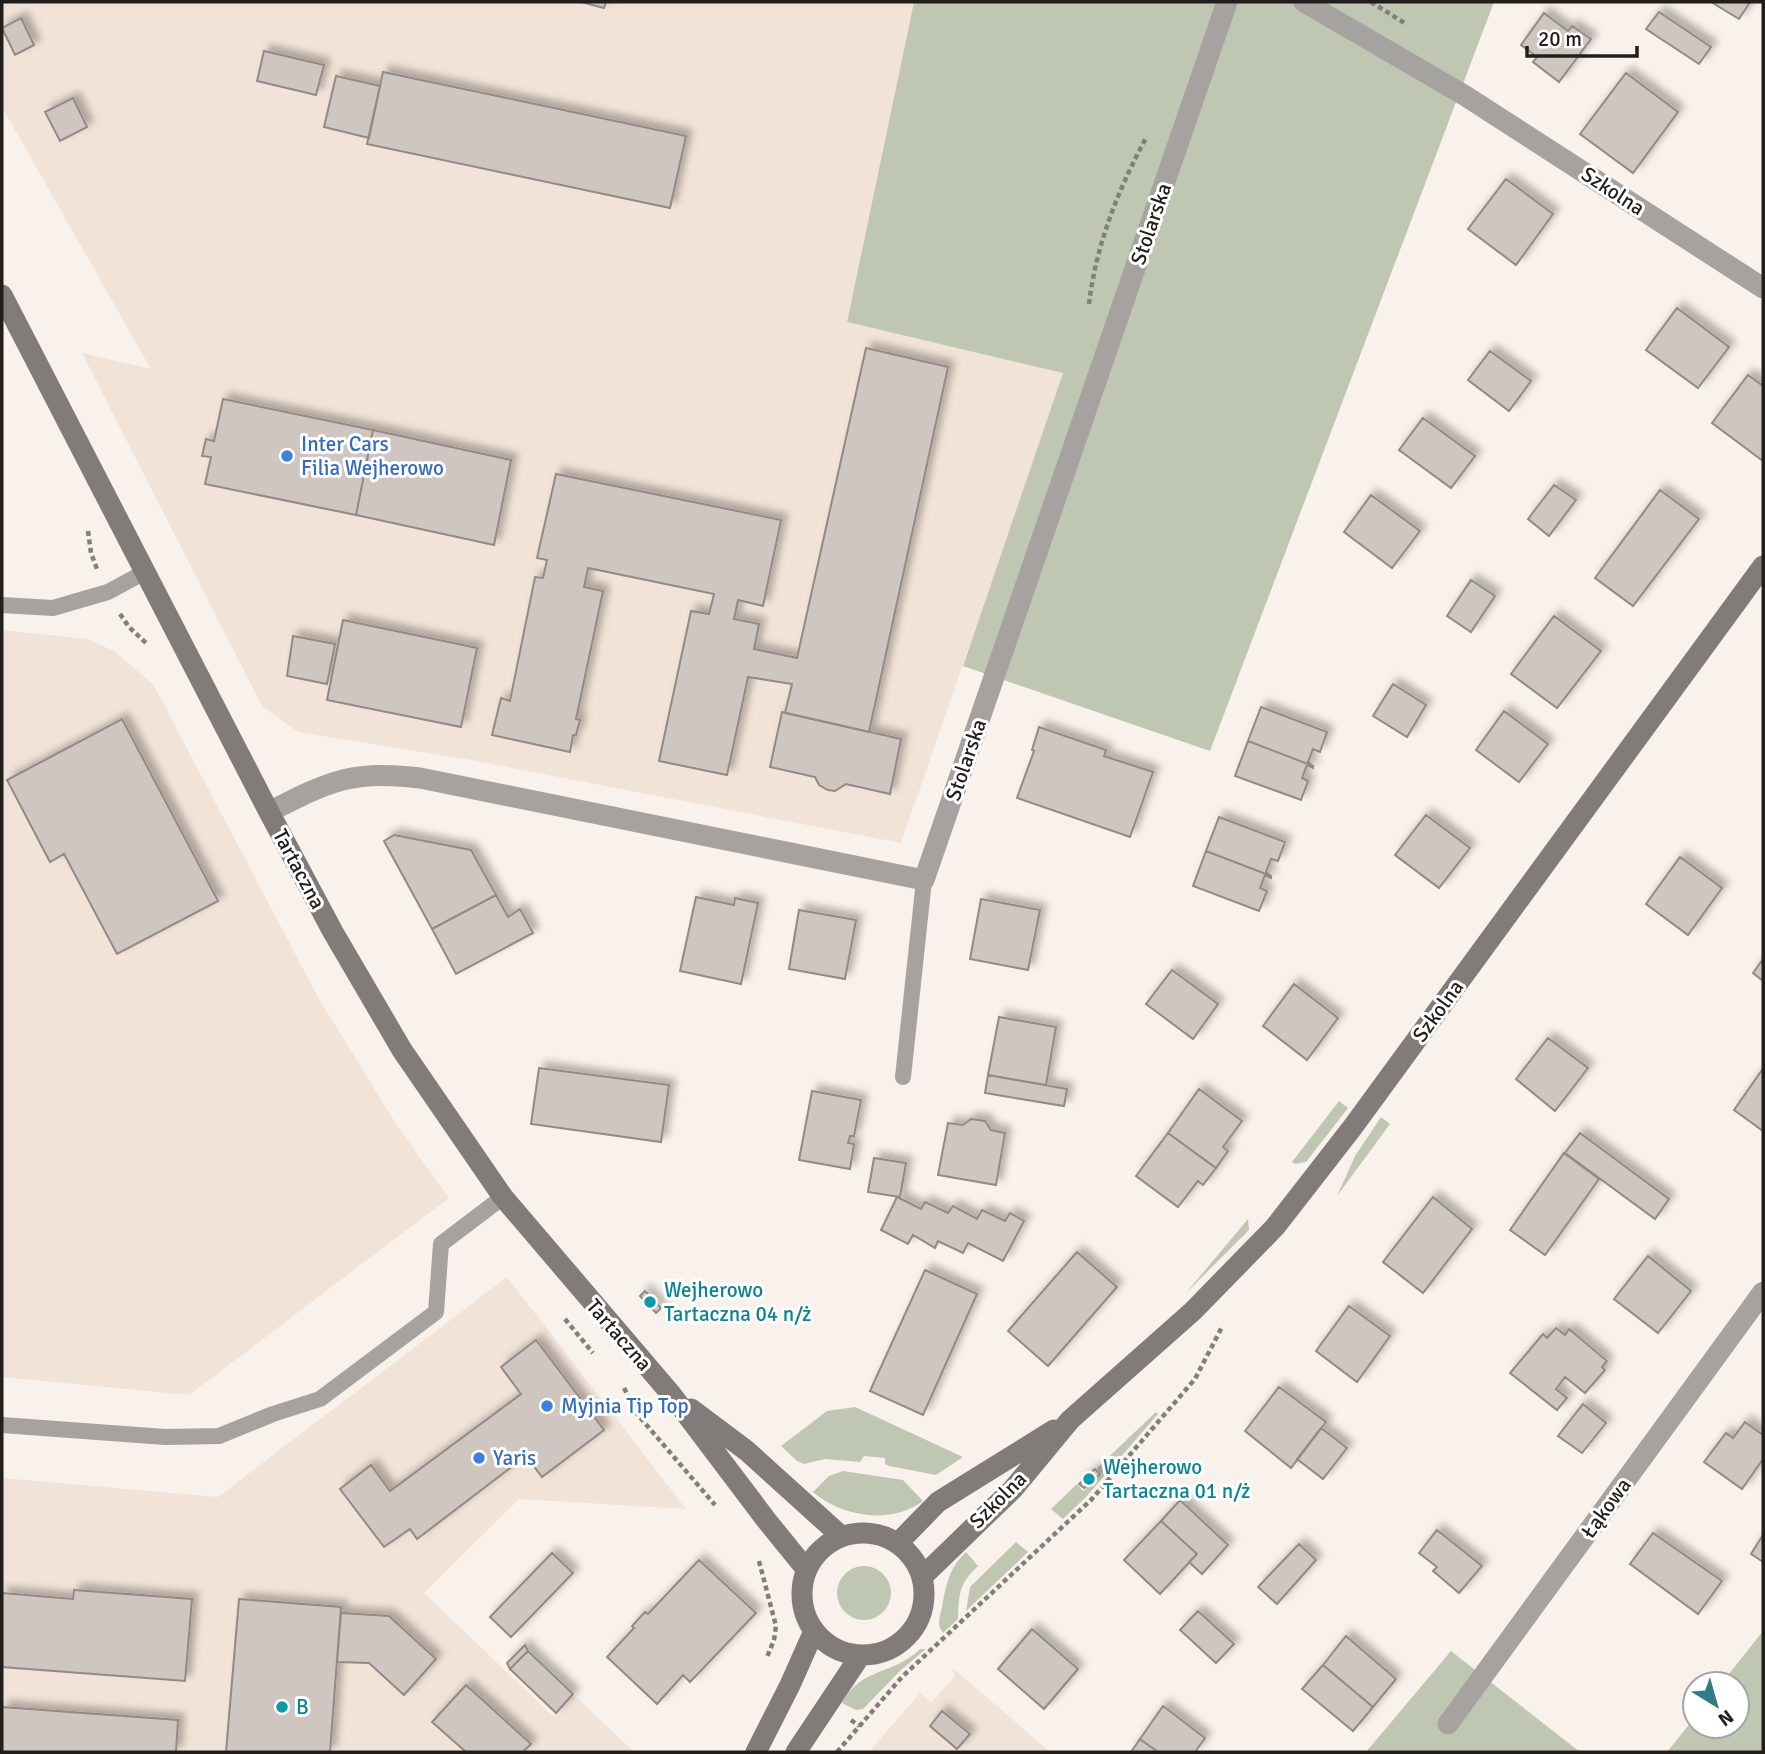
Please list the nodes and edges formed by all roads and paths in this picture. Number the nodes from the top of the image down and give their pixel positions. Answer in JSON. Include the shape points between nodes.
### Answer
{"nodes":[{"id":1,"x":1227,"y":2,"type":"edge"},
{"id":2,"x":1304,"y":2,"type":"edge"},
{"id":3,"x":1763,"y":288,"type":"edge"},
{"id":4,"x":2,"y":295,"type":"edge"},
{"id":5,"x":1763,"y":566,"type":"edge"},
{"id":6,"x":145,"y":572,"type":"junction"},
{"id":7,"x":2,"y":605,"type":"edge"},
{"id":8,"x":269,"y":812,"type":"junction"},
{"id":9,"x":925,"y":880,"type":"junction"},
{"id":10,"x":903,"y":1077,"type":"dead end"},
{"id":11,"x":503,"y":1196,"type":"junction"},
{"id":12,"x":1763,"y":1292,"type":"edge"},
{"id":13,"x":1231,"y":1317,"type":"dead end"},
{"id":14,"x":671,"y":1394,"type":"junction"},
{"id":15,"x":1070,"y":1420,"type":"junction"},
{"id":16,"x":2,"y":1426,"type":"edge"},
{"id":17,"x":841,"y":1536,"type":"junction"},
{"id":18,"x":898,"y":1543,"type":"junction"},
{"id":19,"x":806,"y":1569,"type":"junction"},
{"id":20,"x":922,"y":1577,"type":"junction"},
{"id":21,"x":814,"y":1632,"type":"junction"},
{"id":22,"x":860,"y":1656,"type":"junction"},
{"id":23,"x":1448,"y":1724,"type":"dead end"},
{"id":24,"x":756,"y":1752,"type":"edge"},
{"id":25,"x":796,"y":1752,"type":"edge"},
{"id":26,"x":837,"y":1752,"type":"edge"}],
"edges":[{"from":1,"to":9,"type":"street","name":"Stolarska"},
{"from":2,"to":3,"type":"street","name":"Szkolna","via":[[1464,95]]},
{"from":4,"to":6,"type":"street","name":"Tartaczna"},
{"from":5,"to":15,"type":"street","name":"Szkolna","via":[[1275,1227],[1227,1279]]},
{"from":6,"to":7,"type":"lane","via":[[88,600],[53,608]]},
{"from":6,"to":8,"type":"street","name":"Tartaczna"},
{"from":8,"to":9,"type":"street","via":[[318,786],[354,776],[388,774]]},
{"from":8,"to":11,"type":"street","name":"Tartaczna","via":[[402,1050]]},
{"from":9,"to":10,"type":"lane"},
{"from":11,"to":14,"type":"street","name":"Tartaczna"},
{"from":11,"to":16,"type":"lane","via":[[440,1244],[436,1312],[320,1399],[219,1436]]},
{"from":12,"to":23,"type":"street","name":"Łąkowa"},
{"from":13,"to":26,"type":"path","via":[[1217,1334],[1195,1379],[1091,1500],[902,1677]]},
{"from":14,"to":17,"type":"street","name":"Tartaczna","via":[[747,1451]]},
{"from":14,"to":19,"type":"street","name":"Tartaczna"},
{"from":15,"to":18,"type":"street","name":"Szkolna","via":[[939,1502]]},
{"from":15,"to":20,"type":"street","name":"Szkolna","via":[[1013,1489]]},
{"from":17,"to":18,"type":"street","via":[[871,1532]]},
{"from":17,"to":19,"type":"street","via":[[820,1549]]},
{"from":18,"to":20,"type":"street","via":[[913,1558]]},
{"from":19,"to":21,"type":"street","via":[[801,1590],[804,1612]]},
{"from":20,"to":22,"type":"street","via":[[924,1602],[915,1626],[901,1642],[882,1653]]},
{"from":21,"to":22,"type":"street","via":[[834,1648]]},
{"from":21,"to":24,"type":"street"},
{"from":22,"to":25,"type":"street"}]}
